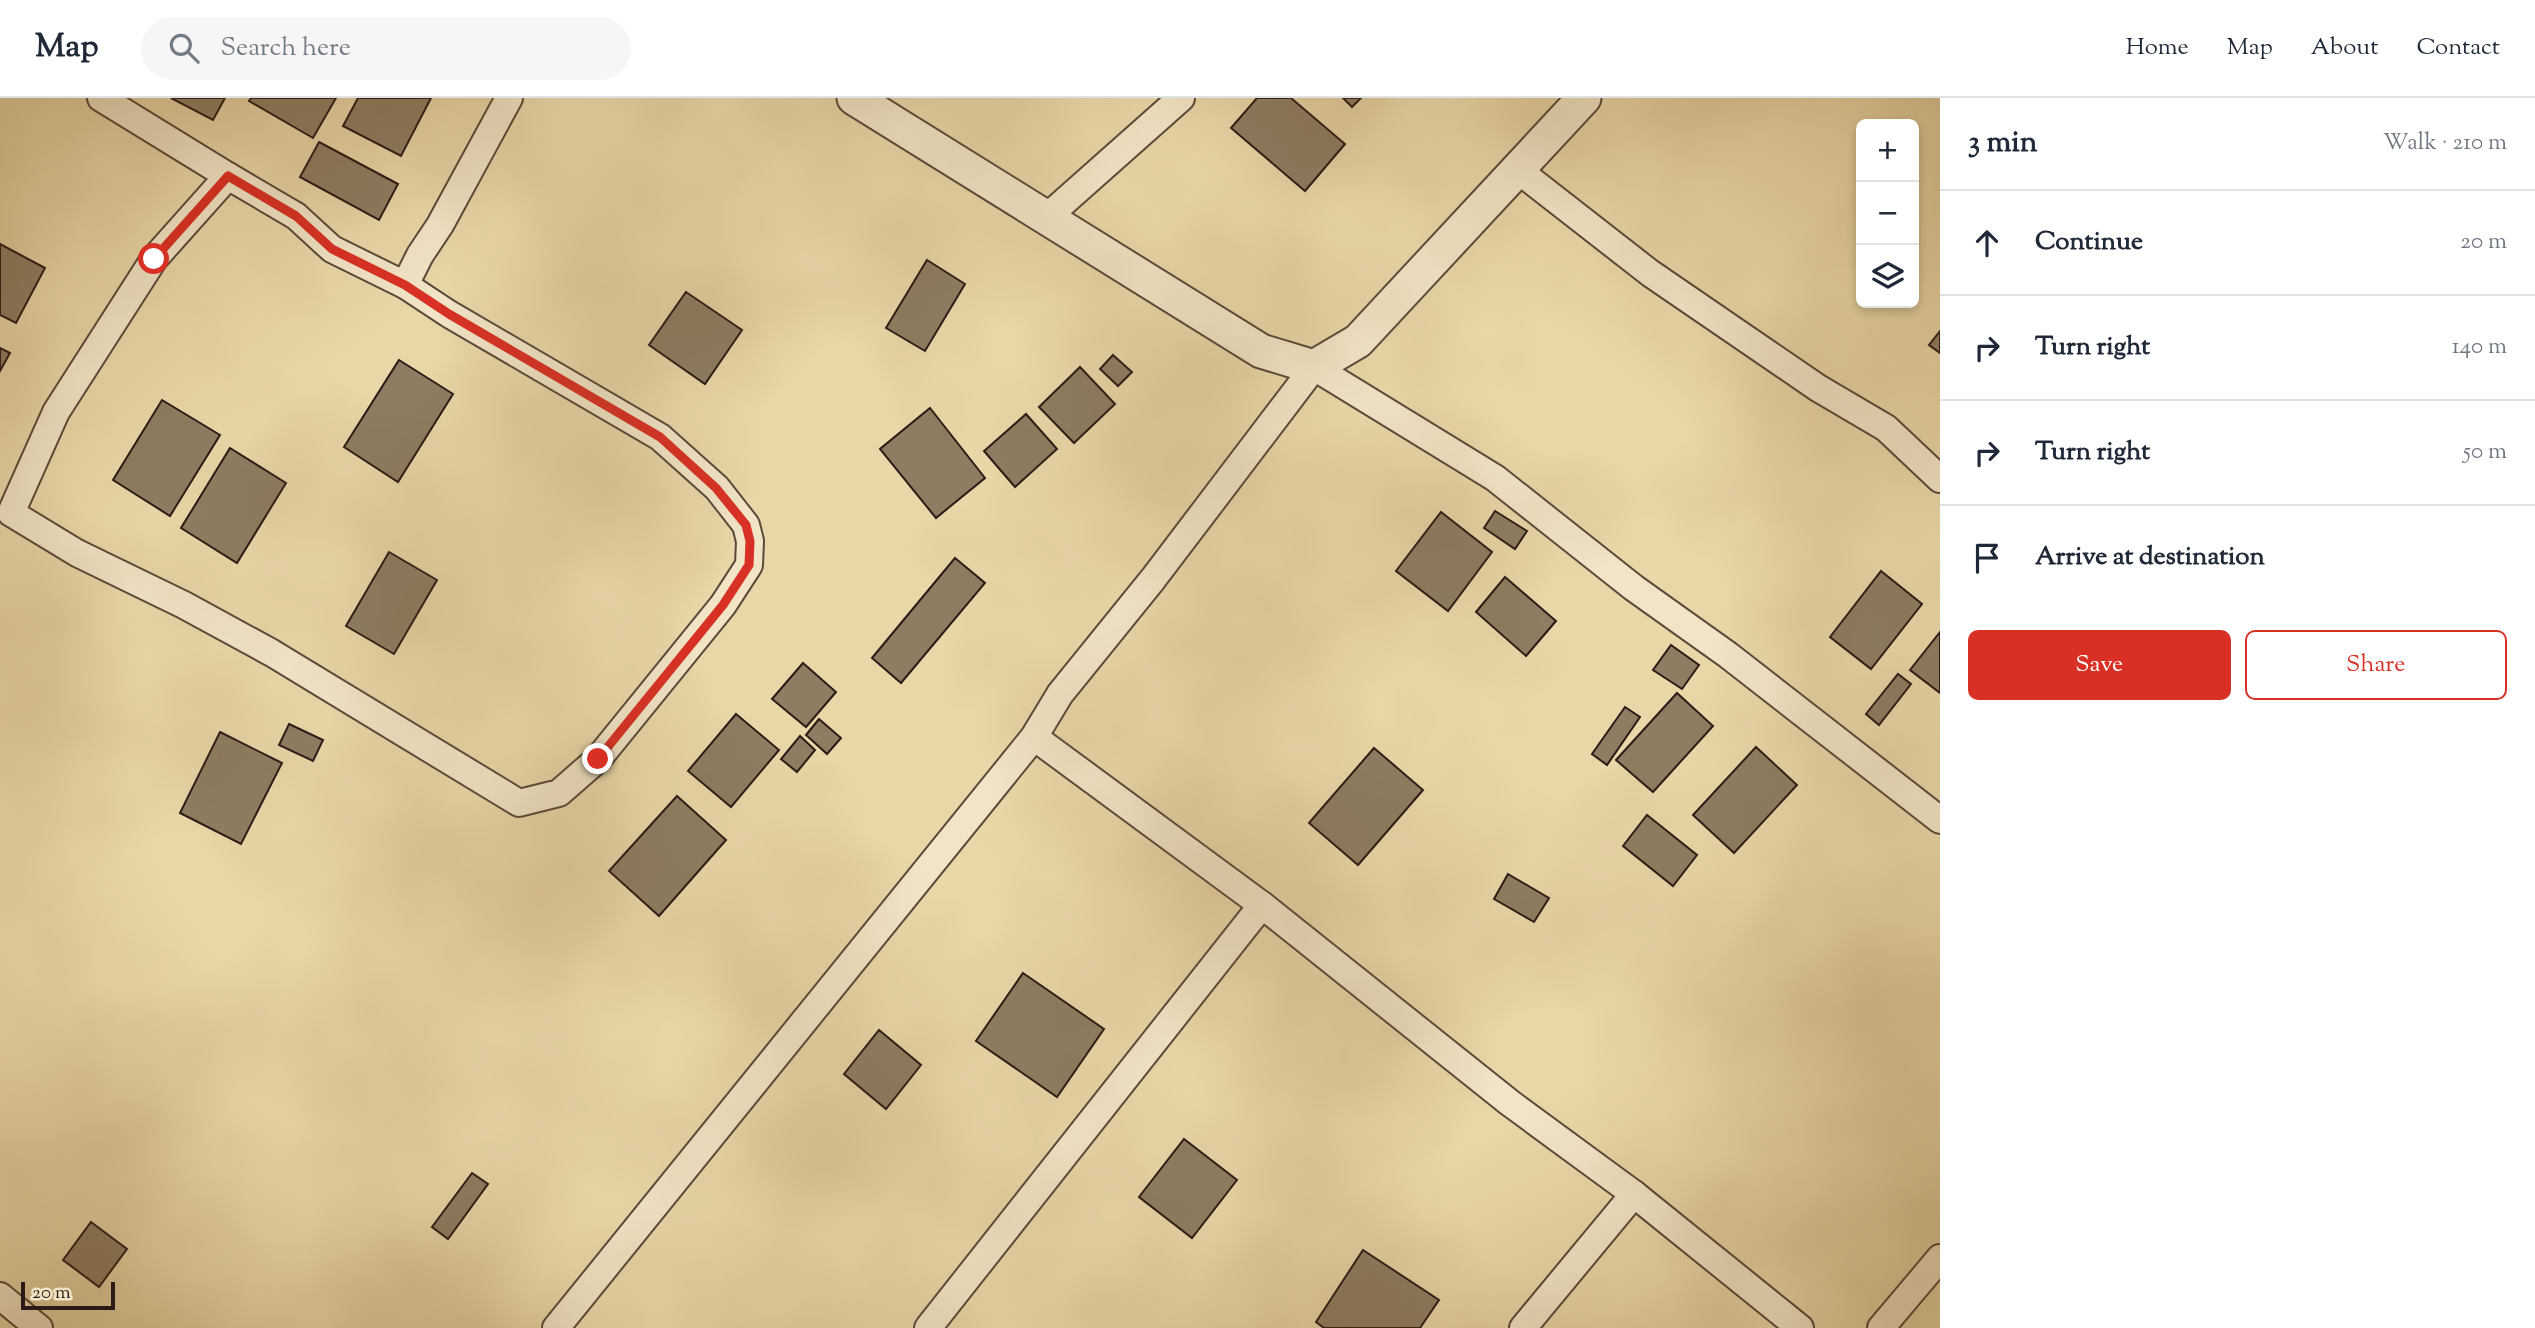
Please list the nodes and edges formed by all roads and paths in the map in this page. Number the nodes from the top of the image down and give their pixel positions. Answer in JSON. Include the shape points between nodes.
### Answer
{"nodes":[{"id":1,"x":101,"y":98,"type":"edge"},
{"id":2,"x":509,"y":98,"type":"edge"},
{"id":3,"x":854,"y":98,"type":"edge"},
{"id":4,"x":1181,"y":98,"type":"edge"},
{"id":5,"x":1584,"y":98,"type":"edge"},
{"id":6,"x":1518,"y":170,"type":"junction"},
{"id":7,"x":228,"y":176,"type":"junction"},
{"id":8,"x":1047,"y":217,"type":"junction"},
{"id":9,"x":405,"y":285,"type":"junction"},
{"id":10,"x":1314,"y":367,"type":"junction"},
{"id":11,"x":1940,"y":479,"type":"edge"},
{"id":12,"x":5,"y":522,"type":"edge"},
{"id":13,"x":1034,"y":737,"type":"junction"},
{"id":14,"x":1940,"y":820,"type":"edge"},
{"id":15,"x":1262,"y":905,"type":"junction"},
{"id":16,"x":1634,"y":1194,"type":"junction"},
{"id":17,"x":1940,"y":1258,"type":"edge"},
{"id":18,"x":0,"y":1296,"type":"edge"},
{"id":19,"x":39,"y":1328,"type":"edge"},
{"id":20,"x":556,"y":1328,"type":"edge"},
{"id":21,"x":928,"y":1328,"type":"edge"},
{"id":22,"x":1523,"y":1328,"type":"edge"},
{"id":23,"x":1800,"y":1328,"type":"edge"},
{"id":24,"x":1881,"y":1328,"type":"edge"}],
"edges":[{"from":1,"to":7,"type":"street"},
{"from":2,"to":9,"type":"street"},
{"from":3,"to":8,"type":"street"},
{"from":4,"to":8,"type":"street"},
{"from":5,"to":6,"type":"street"},
{"from":6,"to":10,"type":"street","via":[[1358,341]]},
{"from":6,"to":11,"type":"street","via":[[1650,273],[1818,388],[1886,428]]},
{"from":7,"to":9,"type":"street","via":[[296,216],[332,249]]},
{"from":7,"to":12,"type":"street","via":[[154,259],[56,412]]},
{"from":8,"to":10,"type":"street","via":[[1261,351]]},
{"from":9,"to":12,"type":"street","via":[[660,437],[716,488],[746,525],[749,565],[723,605],[598,759],[559,793],[519,803],[272,653],[184,605]]},
{"from":10,"to":13,"type":"street","via":[[1060,694]]},
{"from":10,"to":14,"type":"street","via":[[1494,478]]},
{"from":13,"to":15,"type":"street"},
{"from":13,"to":20,"type":"street"},
{"from":15,"to":16,"type":"street","via":[[1510,1103]]},
{"from":15,"to":21,"type":"street"},
{"from":16,"to":22,"type":"street"},
{"from":16,"to":23,"type":"street"},
{"from":17,"to":24,"type":"street"},
{"from":18,"to":19,"type":"street"}]}
